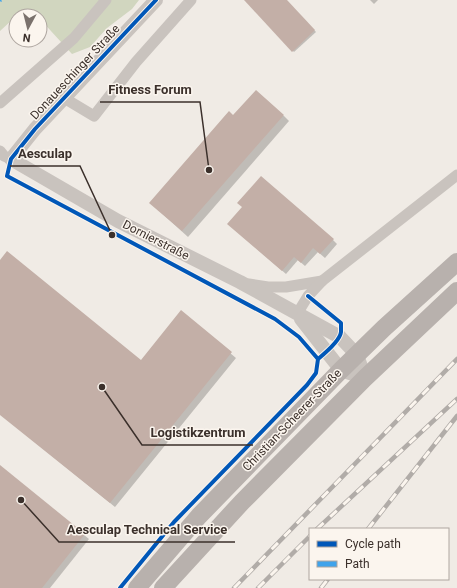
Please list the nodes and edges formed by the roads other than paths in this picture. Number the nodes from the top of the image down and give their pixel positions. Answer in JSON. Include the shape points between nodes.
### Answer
{"nodes":[{"id":1,"x":106,"y":0,"type":"edge"},
{"id":2,"x":156,"y":0,"type":"edge"},
{"id":3,"x":191,"y":0,"type":"edge"},
{"id":4,"x":64,"y":98,"type":"junction"},
{"id":5,"x":0,"y":102,"type":"edge"},
{"id":6,"x":6,"y":155,"type":"edge"},
{"id":7,"x":457,"y":175,"type":"edge"},
{"id":8,"x":457,"y":262,"type":"edge"},
{"id":9,"x":322,"y":281,"type":"junction"},
{"id":10,"x":240,"y":282,"type":"junction"},
{"id":11,"x":457,"y":291,"type":"edge"},
{"id":12,"x":297,"y":314,"type":"junction"},
{"id":13,"x":357,"y":354,"type":"junction"},
{"id":14,"x":341,"y":370,"type":"junction"},
{"id":15,"x":365,"y":378,"type":"junction"},
{"id":16,"x":137,"y":588,"type":"edge"},
{"id":17,"x":163,"y":588,"type":"edge"}],
"edges":[{"from":1,"to":5,"type":"street","via":[[74,38]]},
{"from":2,"to":4,"type":"street","name":"Donaueschinger Straße"},
{"from":3,"to":4,"type":"street","via":[[136,62],[94,116]]},
{"from":4,"to":6,"type":"street","name":"Donaueschinger Straße"},
{"from":6,"to":10,"type":"street","name":"Dornierstraße","via":[[118,221]]},
{"from":7,"to":9,"type":"street","name":"Dornierstraße"},
{"from":8,"to":13,"type":"main road","name":"Christian-Scheerer-Straße"},
{"from":9,"to":10,"type":"street","name":"Dornierstraße","via":[[286,287]]},
{"from":9,"to":12,"type":"street","name":"Dornierstraße","via":[[308,296]]},
{"from":10,"to":12,"type":"street","name":"Dornierstraße"},
{"from":11,"to":15,"type":"main road","name":"Christian-Scheerer-Straße"},
{"from":12,"to":13,"type":"street","name":"Dornierstraße","via":[[340,337]]},
{"from":12,"to":14,"type":"street","name":"Dornierstraße"},
{"from":13,"to":14,"type":"main road","name":"Christian-Scheerer-Straße"},
{"from":13,"to":15,"type":"street","name":"Dornierstraße"},
{"from":14,"to":15,"type":"street"},
{"from":14,"to":16,"type":"main road","name":"Christian-Scheerer-Straße","via":[[199,516]]},
{"from":15,"to":17,"type":"main road","name":"Christian-Scheerer-Straße","via":[[242,502]]}]}
